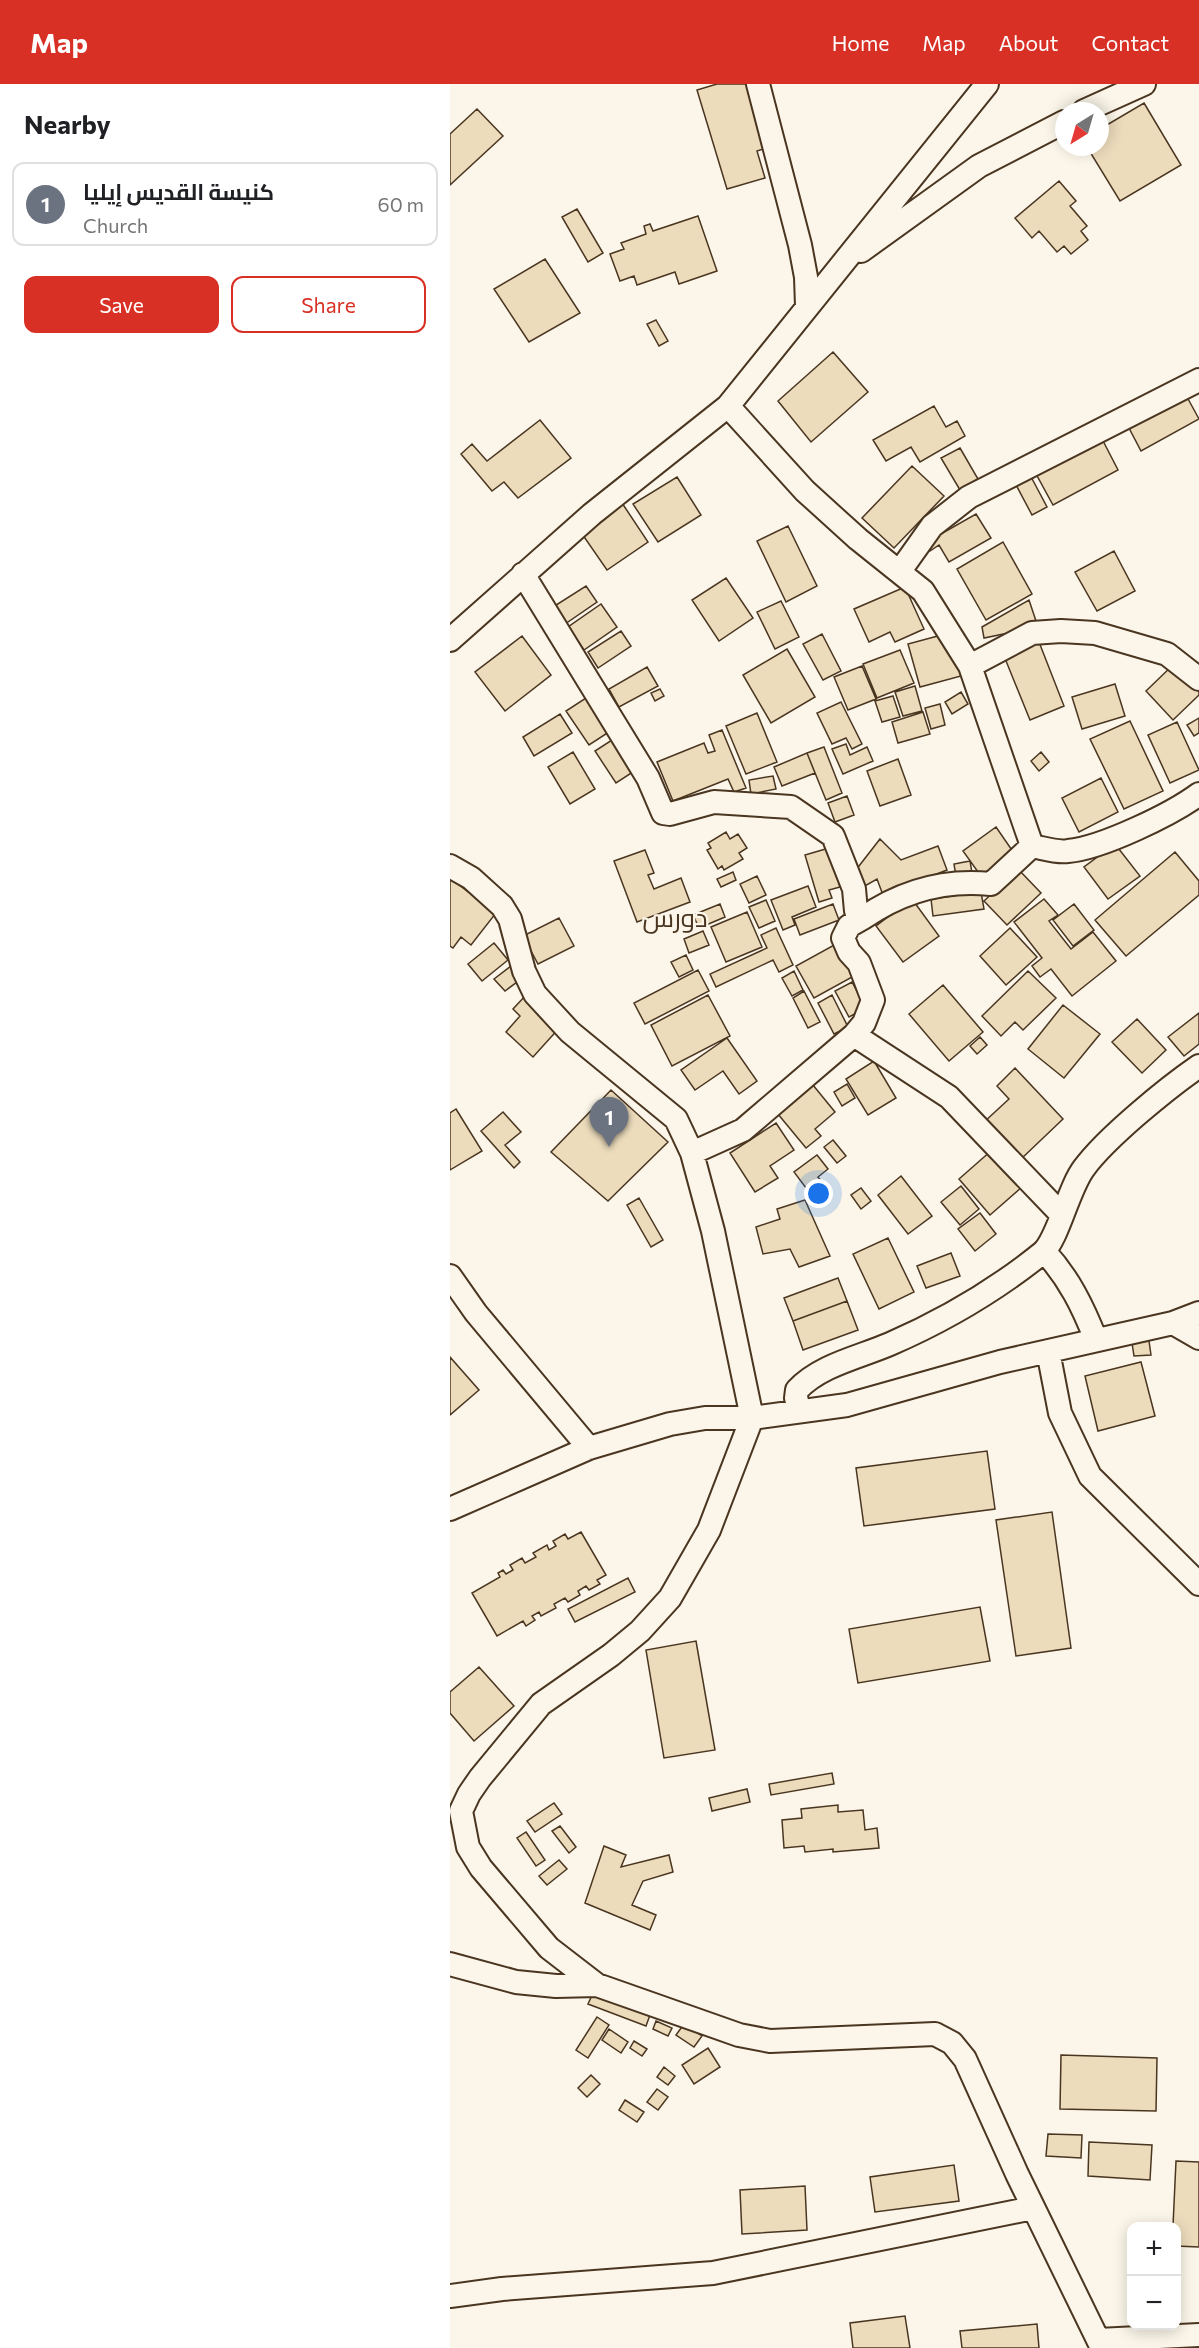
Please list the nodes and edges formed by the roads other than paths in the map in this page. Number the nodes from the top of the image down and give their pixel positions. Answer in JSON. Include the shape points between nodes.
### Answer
{"nodes":[{"id":1,"x":758,"y":84,"type":"edge"},
{"id":2,"x":987,"y":84,"type":"edge"},
{"id":3,"x":1144,"y":84,"type":"edge"},
{"id":4,"x":1104,"y":102,"type":"edge"},
{"id":5,"x":1055,"y":127,"type":"edge"},
{"id":6,"x":841,"y":263,"type":"junction"},
{"id":7,"x":807,"y":306,"type":"junction"},
{"id":8,"x":1199,"y":380,"type":"edge"},
{"id":9,"x":728,"y":406,"type":"junction"},
{"id":10,"x":900,"y":571,"type":"junction"},
{"id":11,"x":523,"y":574,"type":"junction"},
{"id":12,"x":450,"y":640,"type":"edge"},
{"id":13,"x":970,"y":666,"type":"junction"},
{"id":14,"x":1199,"y":679,"type":"edge"},
{"id":15,"x":1199,"y":794,"type":"edge"},
{"id":16,"x":1032,"y":846,"type":"junction"},
{"id":17,"x":450,"y":866,"type":"edge"},
{"id":18,"x":863,"y":918,"type":"junction"},
{"id":19,"x":854,"y":1035,"type":"junction"},
{"id":20,"x":1199,"y":1066,"type":"edge"},
{"id":21,"x":692,"y":1153,"type":"junction"},
{"id":22,"x":1061,"y":1214,"type":"junction"},
{"id":23,"x":1044,"y":1251,"type":"junction"},
{"id":24,"x":450,"y":1276,"type":"edge"},
{"id":25,"x":1199,"y":1313,"type":"edge"},
{"id":26,"x":1173,"y":1323,"type":"junction"},
{"id":27,"x":1199,"y":1338,"type":"edge"},
{"id":28,"x":1096,"y":1340,"type":"junction"},
{"id":29,"x":1048,"y":1352,"type":"junction"},
{"id":30,"x":800,"y":1411,"type":"junction"},
{"id":31,"x":752,"y":1418,"type":"junction"},
{"id":32,"x":589,"y":1448,"type":"junction"},
{"id":33,"x":450,"y":1509,"type":"edge"},
{"id":34,"x":1199,"y":1584,"type":"edge"},
{"id":35,"x":450,"y":1964,"type":"edge"},
{"id":36,"x":597,"y":1985,"type":"junction"},
{"id":37,"x":1033,"y":2208,"type":"junction"},
{"id":38,"x":450,"y":2296,"type":"edge"},
{"id":39,"x":1199,"y":2335,"type":"edge"},
{"id":40,"x":1100,"y":2344,"type":"edge"}],
"edges":[{"from":1,"to":7,"type":"street","via":[[800,246]]},
{"from":2,"to":6,"type":"street"},
{"from":3,"to":4,"type":"street"},
{"from":5,"to":6,"type":"street","via":[[979,166]]},
{"from":6,"to":7,"type":"street"},
{"from":7,"to":9,"type":"street"},
{"from":8,"to":10,"type":"street","via":[[969,497],[932,526]]},
{"from":9,"to":10,"type":"street","via":[[805,491]]},
{"from":9,"to":11,"type":"street"},
{"from":10,"to":13,"type":"street","via":[[923,591]]},
{"from":11,"to":12,"type":"street"},
{"from":11,"to":18,"type":"street","via":[[648,778],[663,813],[714,802],[791,807],[833,836],[854,889],[856,911]]},
{"from":13,"to":14,"type":"street","via":[[1032,633],[1060,631],[1095,633],[1167,654]]},
{"from":13,"to":16,"type":"street"},
{"from":15,"to":16,"type":"street","via":[[1184,805],[1097,844],[1068,852]]},
{"from":16,"to":18,"type":"street","via":[[991,884],[970,882],[923,888],[889,901]]},
{"from":17,"to":21,"type":"street","via":[[471,878],[502,906],[535,994],[570,1032],[676,1119]]},
{"from":18,"to":19,"type":"street","via":[[849,926],[843,938],[859,963],[873,1000],[864,1023]]},
{"from":19,"to":21,"type":"street","via":[[743,1130]]},
{"from":19,"to":22,"type":"street","via":[[949,1096]]},
{"from":20,"to":22,"type":"street","via":[[1091,1161],[1070,1192]]},
{"from":21,"to":31,"type":"street","via":[[713,1231]]},
{"from":22,"to":23,"type":"street"},
{"from":23,"to":28,"type":"street","via":[[1063,1271]]},
{"from":23,"to":30,"type":"street","via":[[942,1318],[813,1376],[797,1390]]},
{"from":24,"to":32,"type":"street","via":[[476,1313]]},
{"from":25,"to":26,"type":"street"},
{"from":26,"to":27,"type":"street"},
{"from":26,"to":28,"type":"street"},
{"from":28,"to":29,"type":"street"},
{"from":29,"to":30,"type":"street","via":[[847,1405]]},
{"from":29,"to":34,"type":"street","via":[[1060,1413],[1090,1476]]},
{"from":30,"to":31,"type":"street"},
{"from":31,"to":32,"type":"street","via":[[705,1418],[670,1424]]},
{"from":31,"to":36,"type":"street","via":[[709,1530],[670,1598],[611,1655],[541,1704],[480,1778],[461,1811],[468,1847],[481,1868],[549,1948]]},
{"from":32,"to":33,"type":"street"},
{"from":35,"to":36,"type":"street","via":[[516,1982]]},
{"from":36,"to":37,"type":"street","via":[[739,2035],[770,2042],[935,2034],[952,2043],[965,2059]]},
{"from":37,"to":38,"type":"street","via":[[713,2273]]},
{"from":37,"to":40,"type":"street"},
{"from":39,"to":40,"type":"street"}]}
